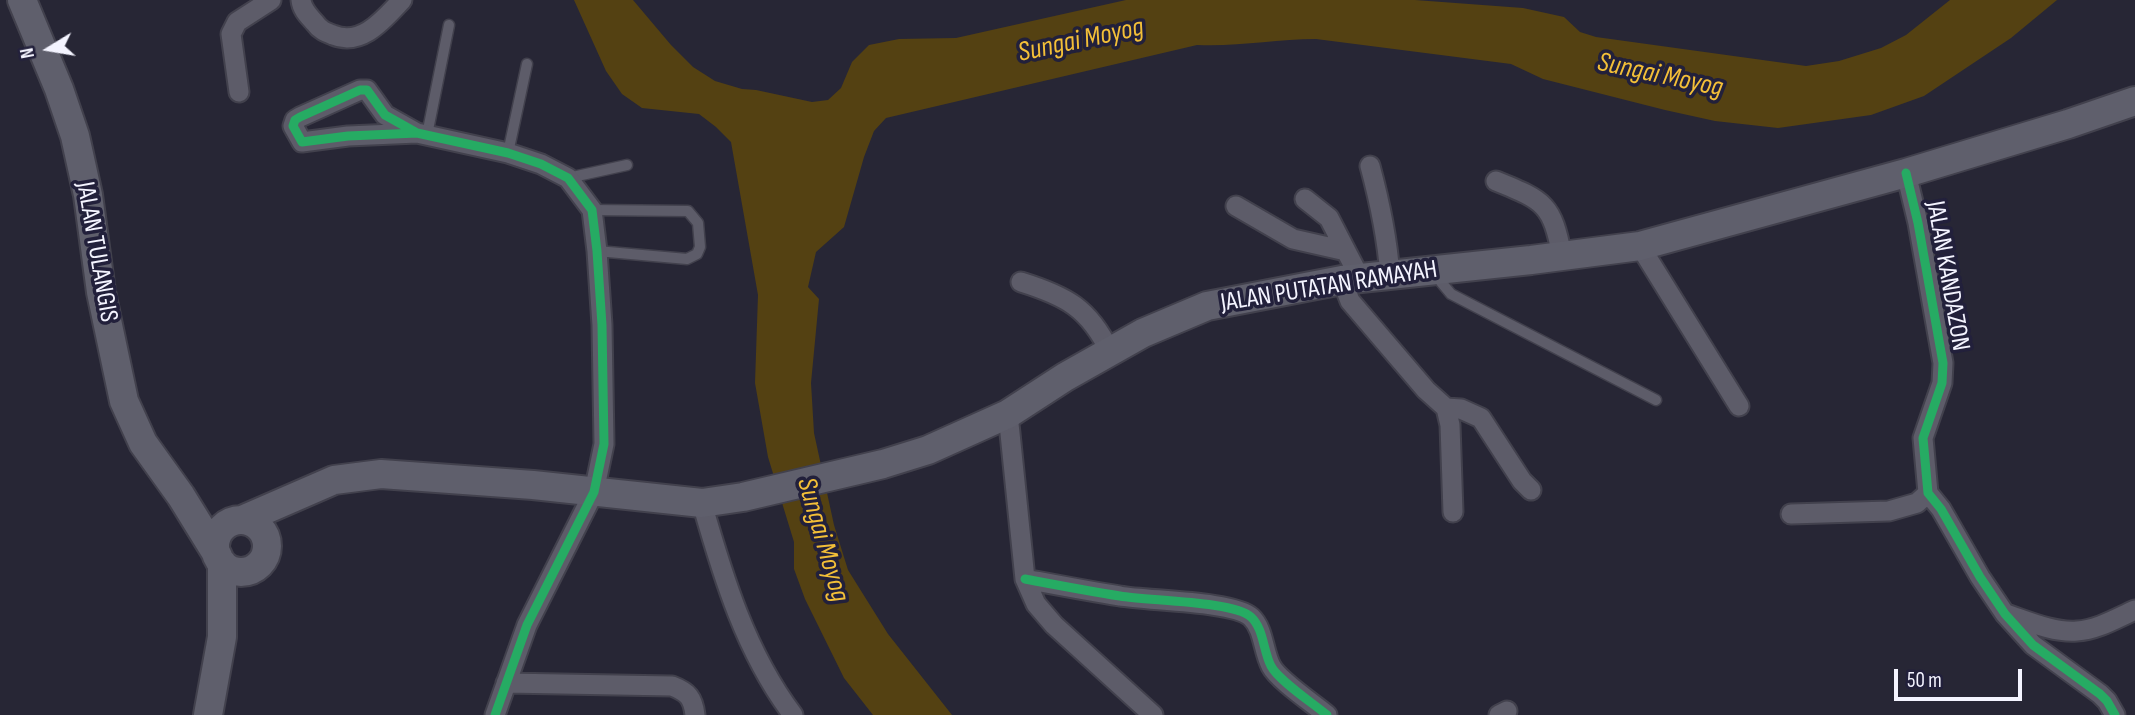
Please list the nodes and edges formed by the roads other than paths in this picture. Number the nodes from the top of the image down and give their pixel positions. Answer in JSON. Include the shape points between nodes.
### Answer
{"nodes":[{"id":1,"x":22,"y":0,"type":"edge"},
{"id":2,"x":271,"y":0,"type":"edge"},
{"id":3,"x":301,"y":0,"type":"edge"},
{"id":4,"x":402,"y":0,"type":"edge"},
{"id":5,"x":449,"y":25,"type":"dead end"},
{"id":6,"x":527,"y":64,"type":"dead end"},
{"id":7,"x":239,"y":92,"type":"dead end"},
{"id":8,"x":2135,"y":101,"type":"edge"},
{"id":9,"x":385,"y":115,"type":"junction"},
{"id":10,"x":422,"y":134,"type":"junction"},
{"id":11,"x":377,"y":135,"type":"junction"},
{"id":12,"x":508,"y":153,"type":"junction"},
{"id":13,"x":627,"y":165,"type":"dead end"},
{"id":14,"x":1370,"y":166,"type":"dead end"},
{"id":15,"x":1906,"y":173,"type":"junction"},
{"id":16,"x":568,"y":178,"type":"junction"},
{"id":17,"x":1496,"y":181,"type":"dead end"},
{"id":18,"x":1306,"y":199,"type":"dead end"},
{"id":19,"x":1236,"y":206,"type":"dead end"},
{"id":20,"x":592,"y":210,"type":"junction"},
{"id":21,"x":1640,"y":246,"type":"junction"},
{"id":22,"x":597,"y":251,"type":"junction"},
{"id":23,"x":1346,"y":251,"type":"junction"},
{"id":24,"x":1562,"y":256,"type":"junction"},
{"id":25,"x":1437,"y":270,"type":"junction"},
{"id":26,"x":1390,"y":275,"type":"junction"},
{"id":27,"x":1351,"y":279,"type":"junction"},
{"id":28,"x":1021,"y":282,"type":"dead end"},
{"id":29,"x":1110,"y":352,"type":"junction"},
{"id":30,"x":1656,"y":400,"type":"dead end"},
{"id":31,"x":1739,"y":406,"type":"dead end"},
{"id":32,"x":1446,"y":408,"type":"junction"},
{"id":33,"x":1008,"y":414,"type":"junction"},
{"id":34,"x":334,"y":480,"type":"junction"},
{"id":35,"x":1531,"y":489,"type":"dead end"},
{"id":36,"x":594,"y":492,"type":"junction"},
{"id":37,"x":1928,"y":493,"type":"junction"},
{"id":38,"x":181,"y":496,"type":"junction"},
{"id":39,"x":702,"y":503,"type":"junction"},
{"id":40,"x":1453,"y":512,"type":"dead end"},
{"id":41,"x":1791,"y":514,"type":"dead end"},
{"id":42,"x":238,"y":520,"type":"junction"},
{"id":43,"x":267,"y":541,"type":"junction"},
{"id":44,"x":229,"y":563,"type":"junction"},
{"id":45,"x":1025,"y":579,"type":"junction"},
{"id":46,"x":2135,"y":610,"type":"edge"},
{"id":47,"x":2005,"y":614,"type":"junction"},
{"id":48,"x":506,"y":683,"type":"junction"},
{"id":49,"x":208,"y":715,"type":"edge"},
{"id":50,"x":495,"y":715,"type":"edge"},
{"id":51,"x":695,"y":715,"type":"edge"},
{"id":52,"x":793,"y":715,"type":"edge"},
{"id":53,"x":1153,"y":715,"type":"edge"},
{"id":54,"x":1327,"y":715,"type":"edge"},
{"id":55,"x":2115,"y":715,"type":"edge"}],
"edges":[{"from":1,"to":38,"type":"main road","name":"JALAN TULANGIS","via":[[75,136],[124,401],[143,443]]},
{"from":2,"to":7,"type":"street","via":[[237,22],[231,34]]},
{"from":3,"to":4,"type":"street","via":[[319,29],[340,38],[356,37],[376,27]]},
{"from":5,"to":10,"type":"lane"},
{"from":6,"to":12,"type":"lane"},
{"from":8,"to":15,"type":"main road","name":"JALAN PUTATAN RAMAYAH"},
{"from":9,"to":10,"type":"street"},
{"from":9,"to":11,"type":"street"},
{"from":9,"to":11,"type":"street","via":[[367,90],[360,90],[300,117],[293,126],[302,142]]},
{"from":10,"to":11,"type":"street"},
{"from":10,"to":12,"type":"street"},
{"from":12,"to":16,"type":"street"},
{"from":13,"to":16,"type":"lane"},
{"from":14,"to":26,"type":"street"},
{"from":15,"to":21,"type":"main road","name":"JALAN PUTATAN RAMAYAH"},
{"from":15,"to":37,"type":"street","name":"JALAN KANDAZON","via":[[1943,363],[1942,383],[1923,438]]},
{"from":16,"to":20,"type":"street"},
{"from":17,"to":24,"type":"street","via":[[1529,194],[1550,212]]},
{"from":18,"to":23,"type":"street","via":[[1329,218]]},
{"from":19,"to":23,"type":"street","via":[[1293,239]]},
{"from":20,"to":22,"type":"street"},
{"from":20,"to":22,"type":"lane","via":[[688,211],[698,223],[700,247],[687,259]]},
{"from":21,"to":24,"type":"main road","name":"JALAN PUTATAN RAMAYAH"},
{"from":21,"to":31,"type":"street"},
{"from":22,"to":36,"type":"street","via":[[605,395],[604,444]]},
{"from":23,"to":27,"type":"street"},
{"from":24,"to":25,"type":"main road","name":"JALAN PUTATAN RAMAYAH"},
{"from":25,"to":26,"type":"main road","name":"JALAN PUTATAN RAMAYAH"},
{"from":25,"to":30,"type":"lane","via":[[1451,293]]},
{"from":26,"to":27,"type":"main road","name":"JALAN PUTATAN RAMAYAH"},
{"from":27,"to":29,"type":"main road","name":"JALAN PUTATAN RAMAYAH","via":[[1207,306]]},
{"from":27,"to":32,"type":"street","via":[[1350,301]]},
{"from":28,"to":29,"type":"street","via":[[1056,293],[1082,311]]},
{"from":29,"to":33,"type":"main road","name":"JALAN PUTATAN RAMAYAH"},
{"from":32,"to":35,"type":"street","via":[[1481,418]]},
{"from":32,"to":40,"type":"street"},
{"from":33,"to":39,"type":"main road","name":"JALAN PUTATAN RAMAYAH","via":[[928,450],[883,464]]},
{"from":33,"to":45,"type":"street"},
{"from":34,"to":36,"type":"main road","name":"JALAN PUTATAN RAMAYAH","via":[[381,474]]},
{"from":34,"to":42,"type":"main road","name":"JALAN PUTATAN RAMAYAH"},
{"from":34,"to":43,"type":"main road"},
{"from":36,"to":39,"type":"main road","name":"JALAN PUTATAN RAMAYAH"},
{"from":36,"to":48,"type":"street","via":[[527,625]]},
{"from":37,"to":41,"type":"street","via":[[1917,503],[1889,511]]},
{"from":37,"to":47,"type":"street"},
{"from":38,"to":42,"type":"main road","name":"JALAN TULANGIS"},
{"from":38,"to":44,"type":"main road","name":"JALAN TULANGIS"},
{"from":39,"to":52,"type":"street","via":[[751,647]]},
{"from":42,"to":43,"type":"main road","name":"JALAN TULANGIS","via":[[258,526]]},
{"from":42,"to":44,"type":"main road","via":[[216,539],[215,548]]},
{"from":43,"to":44,"type":"main road","via":[[260,564]]},
{"from":44,"to":49,"type":"main road"},
{"from":45,"to":53,"type":"street","via":[[1036,604],[1054,625]]},
{"from":45,"to":54,"type":"street","via":[[1242,612],[1259,630],[1271,668]]},
{"from":46,"to":47,"type":"street","via":[[2077,631]]},
{"from":47,"to":55,"type":"street","via":[[2033,645],[2100,694]]},
{"from":48,"to":50,"type":"street"},
{"from":48,"to":51,"type":"street","via":[[673,686],[692,699]]}]}
